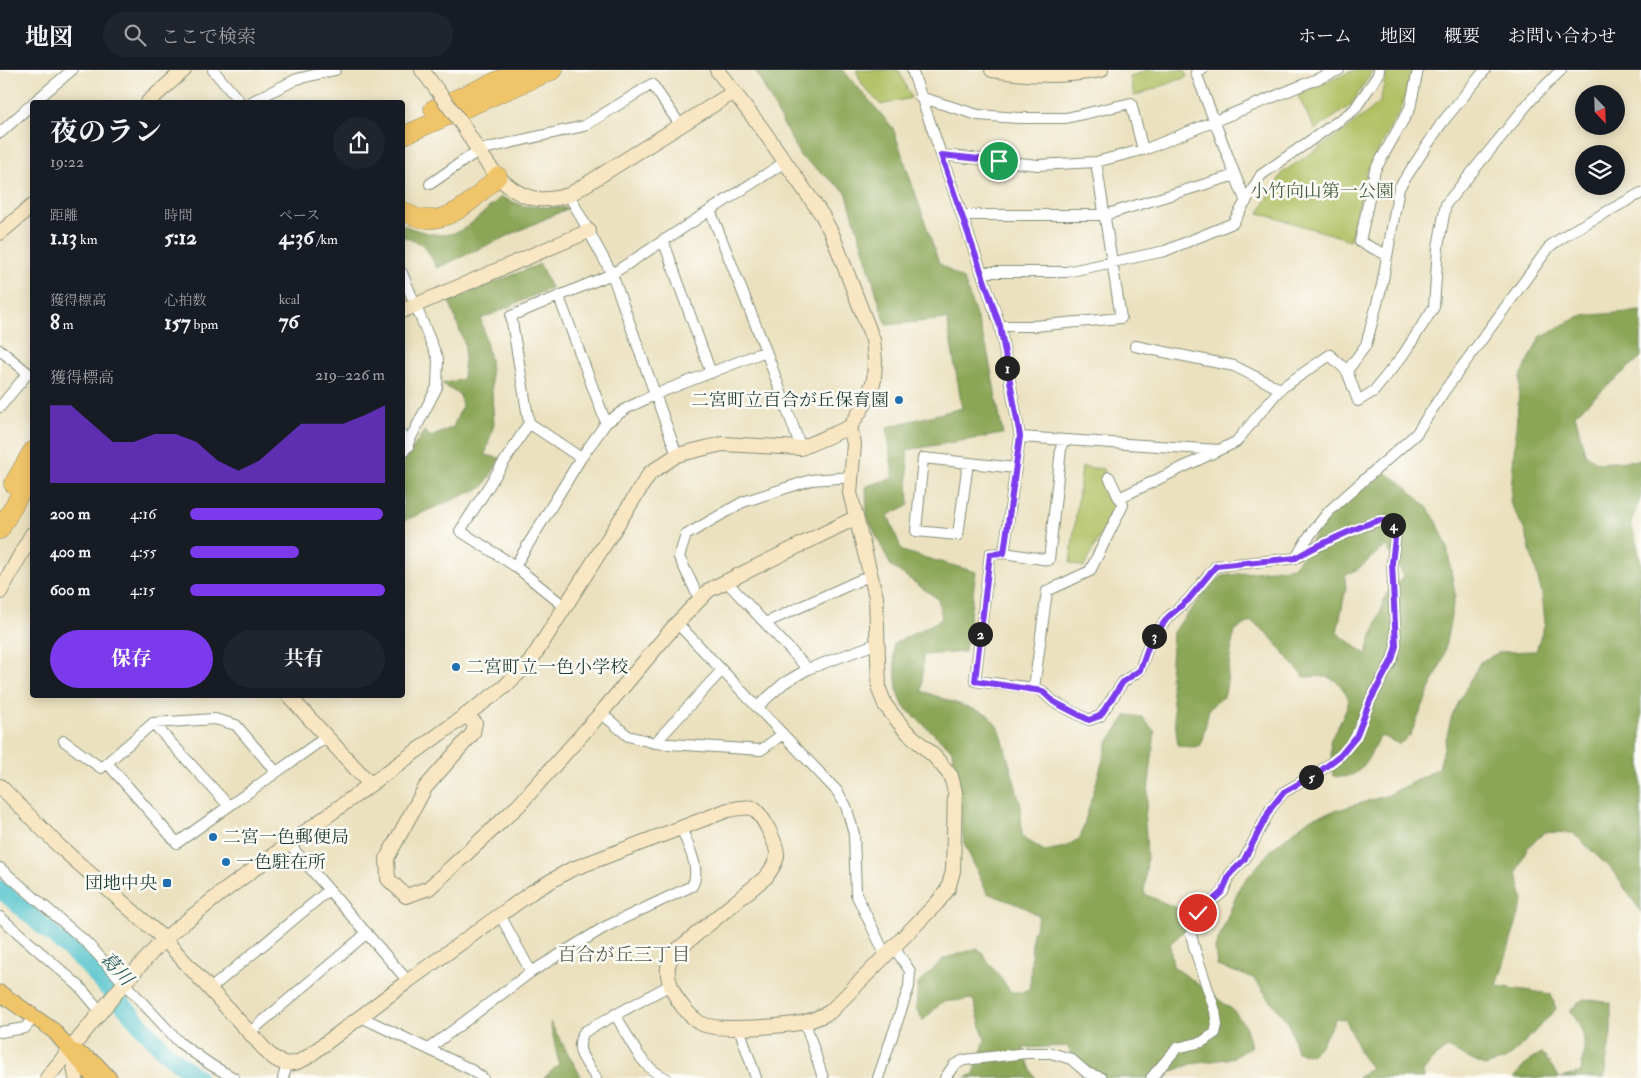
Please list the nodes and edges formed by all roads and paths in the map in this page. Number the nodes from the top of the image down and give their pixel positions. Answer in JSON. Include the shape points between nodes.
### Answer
{"nodes":[{"id":1,"x":72,"y":70,"type":"edge"},
{"id":2,"x":184,"y":70,"type":"edge"},
{"id":3,"x":213,"y":70,"type":"edge"},
{"id":4,"x":335,"y":70,"type":"edge"},
{"id":5,"x":422,"y":70,"type":"edge"},
{"id":6,"x":519,"y":70,"type":"edge"},
{"id":7,"x":554,"y":70,"type":"edge"},
{"id":8,"x":717,"y":70,"type":"edge"},
{"id":9,"x":912,"y":70,"type":"edge"},
{"id":10,"x":992,"y":70,"type":"edge"},
{"id":11,"x":1100,"y":70,"type":"edge"},
{"id":12,"x":1202,"y":70,"type":"edge"},
{"id":13,"x":1339,"y":70,"type":"edge"},
{"id":14,"x":1379,"y":70,"type":"edge"},
{"id":15,"x":1418,"y":70,"type":"edge"},
{"id":16,"x":1485,"y":70,"type":"edge"},
{"id":17,"x":1561,"y":70,"type":"edge"},
{"id":18,"x":734,"y":92,"type":"junction"},
{"id":19,"x":920,"y":97,"type":"junction"},
{"id":20,"x":37,"y":100,"type":"edge"},
{"id":21,"x":150,"y":100,"type":"edge"},
{"id":22,"x":238,"y":100,"type":"edge"},
{"id":23,"x":255,"y":100,"type":"edge"},
{"id":24,"x":30,"y":106,"type":"edge"},
{"id":25,"x":442,"y":118,"type":"junction"},
{"id":26,"x":1215,"y":120,"type":"junction"},
{"id":27,"x":405,"y":121,"type":"edge"},
{"id":28,"x":681,"y":126,"type":"junction"},
{"id":29,"x":0,"y":133,"type":"edge"},
{"id":30,"x":405,"y":135,"type":"edge"},
{"id":31,"x":405,"y":145,"type":"edge"},
{"id":32,"x":479,"y":150,"type":"junction"},
{"id":33,"x":1143,"y":150,"type":"junction"},
{"id":34,"x":941,"y":155,"type":"junction"},
{"id":35,"x":785,"y":162,"type":"junction"},
{"id":36,"x":1096,"y":162,"type":"junction"},
{"id":37,"x":1236,"y":175,"type":"junction"},
{"id":38,"x":498,"y":176,"type":"junction"},
{"id":39,"x":430,"y":184,"type":"dead end"},
{"id":40,"x":1641,"y":193,"type":"edge"},
{"id":41,"x":569,"y":195,"type":"junction"},
{"id":42,"x":405,"y":202,"type":"edge"},
{"id":43,"x":1246,"y":202,"type":"junction"},
{"id":44,"x":30,"y":208,"type":"edge"},
{"id":45,"x":710,"y":210,"type":"junction"},
{"id":46,"x":405,"y":212,"type":"edge"},
{"id":47,"x":963,"y":215,"type":"junction"},
{"id":48,"x":1105,"y":215,"type":"junction"},
{"id":49,"x":589,"y":231,"type":"junction"},
{"id":50,"x":0,"y":233,"type":"edge"},
{"id":51,"x":663,"y":240,"type":"junction"},
{"id":52,"x":1387,"y":255,"type":"junction"},
{"id":53,"x":1112,"y":262,"type":"junction"},
{"id":54,"x":982,"y":272,"type":"junction"},
{"id":55,"x":612,"y":274,"type":"junction"},
{"id":56,"x":405,"y":280,"type":"edge"},
{"id":57,"x":559,"y":298,"type":"junction"},
{"id":58,"x":416,"y":305,"type":"junction"},
{"id":59,"x":405,"y":310,"type":"edge"},
{"id":60,"x":1000,"y":326,"type":"junction"},
{"id":61,"x":1135,"y":346,"type":"dead end"},
{"id":62,"x":0,"y":350,"type":"edge"},
{"id":63,"x":766,"y":351,"type":"junction"},
{"id":64,"x":1347,"y":371,"type":"junction"},
{"id":65,"x":711,"y":373,"type":"junction"},
{"id":66,"x":1280,"y":389,"type":"junction"},
{"id":67,"x":656,"y":394,"type":"junction"},
{"id":68,"x":0,"y":407,"type":"edge"},
{"id":69,"x":606,"y":423,"type":"junction"},
{"id":70,"x":530,"y":424,"type":"junction"},
{"id":71,"x":850,"y":427,"type":"junction"},
{"id":72,"x":1020,"y":436,"type":"junction"},
{"id":73,"x":1062,"y":440,"type":"junction"},
{"id":74,"x":801,"y":448,"type":"junction"},
{"id":75,"x":1220,"y":450,"type":"junction"},
{"id":76,"x":405,"y":451,"type":"edge"},
{"id":77,"x":30,"y":454,"type":"edge"},
{"id":78,"x":677,"y":455,"type":"junction"},
{"id":79,"x":582,"y":458,"type":"junction"},
{"id":80,"x":968,"y":463,"type":"junction"},
{"id":81,"x":1016,"y":468,"type":"junction"},
{"id":82,"x":852,"y":477,"type":"junction"},
{"id":83,"x":1109,"y":477,"type":"dead end"},
{"id":84,"x":30,"y":478,"type":"edge"},
{"id":85,"x":1119,"y":498,"type":"junction"},
{"id":86,"x":0,"y":506,"type":"edge"},
{"id":87,"x":855,"y":518,"type":"junction"},
{"id":88,"x":0,"y":530,"type":"edge"},
{"id":89,"x":30,"y":538,"type":"edge"},
{"id":90,"x":1004,"y":553,"type":"junction"},
{"id":91,"x":1296,"y":558,"type":"junction"},
{"id":92,"x":515,"y":566,"type":"junction"},
{"id":93,"x":871,"y":575,"type":"junction"},
{"id":94,"x":725,"y":580,"type":"junction"},
{"id":95,"x":0,"y":592,"type":"edge"},
{"id":96,"x":699,"y":598,"type":"junction"},
{"id":97,"x":565,"y":607,"type":"junction"},
{"id":98,"x":677,"y":623,"type":"junction"},
{"id":99,"x":765,"y":623,"type":"junction"},
{"id":100,"x":878,"y":643,"type":"junction"},
{"id":101,"x":722,"y":670,"type":"junction"},
{"id":102,"x":808,"y":670,"type":"junction"},
{"id":103,"x":1034,"y":688,"type":"junction"},
{"id":104,"x":291,"y":698,"type":"edge"},
{"id":105,"x":757,"y":707,"type":"junction"},
{"id":106,"x":602,"y":713,"type":"junction"},
{"id":107,"x":465,"y":716,"type":"junction"},
{"id":108,"x":153,"y":723,"type":"junction"},
{"id":109,"x":783,"y":734,"type":"junction"},
{"id":110,"x":326,"y":737,"type":"junction"},
{"id":111,"x":64,"y":741,"type":"dead end"},
{"id":112,"x":655,"y":743,"type":"junction"},
{"id":113,"x":108,"y":764,"type":"junction"},
{"id":114,"x":276,"y":772,"type":"junction"},
{"id":115,"x":370,"y":784,"type":"junction"},
{"id":116,"x":0,"y":786,"type":"edge"},
{"id":117,"x":229,"y":806,"type":"junction"},
{"id":118,"x":681,"y":827,"type":"junction"},
{"id":119,"x":288,"y":844,"type":"junction"},
{"id":120,"x":0,"y":868,"type":"edge"},
{"id":121,"x":329,"y":890,"type":"junction"},
{"id":122,"x":500,"y":915,"type":"junction"},
{"id":123,"x":0,"y":916,"type":"edge"},
{"id":124,"x":367,"y":934,"type":"junction"},
{"id":125,"x":164,"y":939,"type":"junction"},
{"id":126,"x":889,"y":950,"type":"junction"},
{"id":127,"x":531,"y":972,"type":"junction"},
{"id":128,"x":408,"y":981,"type":"junction"},
{"id":129,"x":123,"y":985,"type":"junction"},
{"id":130,"x":670,"y":985,"type":"junction"},
{"id":131,"x":210,"y":989,"type":"junction"},
{"id":132,"x":0,"y":993,"type":"edge"},
{"id":133,"x":104,"y":1009,"type":"junction"},
{"id":134,"x":615,"y":1014,"type":"junction"},
{"id":135,"x":35,"y":1016,"type":"junction"},
{"id":136,"x":361,"y":1017,"type":"junction"},
{"id":137,"x":805,"y":1022,"type":"junction"},
{"id":138,"x":739,"y":1028,"type":"junction"},
{"id":139,"x":0,"y":1032,"type":"edge"},
{"id":140,"x":249,"y":1033,"type":"junction"},
{"id":141,"x":71,"y":1048,"type":"junction"},
{"id":142,"x":428,"y":1049,"type":"junction"},
{"id":143,"x":285,"y":1071,"type":"edge"},
{"id":144,"x":47,"y":1078,"type":"edge"},
{"id":145,"x":76,"y":1078,"type":"edge"},
{"id":146,"x":94,"y":1078,"type":"edge"},
{"id":147,"x":109,"y":1078,"type":"edge"},
{"id":148,"x":234,"y":1078,"type":"edge"},
{"id":149,"x":483,"y":1078,"type":"edge"},
{"id":150,"x":596,"y":1078,"type":"edge"},
{"id":151,"x":666,"y":1078,"type":"edge"},
{"id":152,"x":756,"y":1078,"type":"edge"},
{"id":153,"x":823,"y":1078,"type":"edge"},
{"id":154,"x":878,"y":1078,"type":"edge"},
{"id":155,"x":945,"y":1078,"type":"edge"},
{"id":156,"x":1102,"y":1078,"type":"edge"},
{"id":157,"x":1151,"y":1078,"type":"edge"}],
"edges":[{"from":1,"to":20,"type":"street"},
{"from":2,"to":21,"type":"street"},
{"from":3,"to":22,"type":"street"},
{"from":4,"to":23,"type":"street","via":[[297,79]]},
{"from":5,"to":32,"type":"street","bridge":true},
{"from":6,"to":27,"type":"highway"},
{"from":7,"to":25,"type":"highway"},
{"from":8,"to":18,"type":"street"},
{"from":9,"to":19,"type":"street"},
{"from":10,"to":11,"type":"street","via":[[1063,76]]},
{"from":12,"to":26,"type":"street","via":[[1196,73]]},
{"from":13,"to":26,"type":"street"},
{"from":14,"to":43,"type":"street","via":[[1354,110],[1261,174]]},
{"from":15,"to":52,"type":"street","via":[[1410,108],[1375,170],[1360,242]]},
{"from":16,"to":52,"type":"street","via":[[1441,124],[1399,188]]},
{"from":17,"to":64,"type":"street","via":[[1531,100],[1446,204],[1438,246],[1434,307],[1403,355],[1374,391],[1358,401]]},
{"from":18,"to":28,"type":"street"},
{"from":18,"to":35,"type":"street"},
{"from":19,"to":33,"type":"street","via":[[978,115],[1018,118],[1066,118],[1131,103]]},
{"from":19,"to":34,"type":"street"},
{"from":24,"to":29,"type":"street"},
{"from":25,"to":30,"type":"highway"},
{"from":25,"to":31,"type":"highway"},
{"from":26,"to":33,"type":"street"},
{"from":26,"to":37,"type":"street"},
{"from":28,"to":32,"type":"street","via":[[652,84],[584,126]]},
{"from":28,"to":41,"type":"street"},
{"from":32,"to":38,"type":"street"},
{"from":32,"to":39,"type":"street"},
{"from":33,"to":36,"type":"street"},
{"from":34,"to":36,"type":"street","via":[[1038,165]]},
{"from":34,"to":47,"type":"street"},
{"from":35,"to":45,"type":"street"},
{"from":35,"to":71,"type":"street","via":[[822,214],[832,234],[872,340],[875,360],[871,392]]},
{"from":36,"to":48,"type":"street"},
{"from":37,"to":43,"type":"street"},
{"from":37,"to":48,"type":"street"},
{"from":38,"to":41,"type":"street","via":[[514,190],[538,199]]},
{"from":38,"to":42,"type":"highway","via":[[440,212],[415,210]]},
{"from":38,"to":46,"type":"highway","via":[[474,199],[448,216],[423,219]]},
{"from":40,"to":91,"type":"street","via":[[1550,246],[1416,434],[1329,511]]},
{"from":41,"to":49,"type":"street"},
{"from":43,"to":53,"type":"street","via":[[1233,223],[1165,251]]},
{"from":44,"to":50,"type":"street"},
{"from":45,"to":51,"type":"street"},
{"from":45,"to":63,"type":"street"},
{"from":47,"to":48,"type":"street"},
{"from":47,"to":54,"type":"street"},
{"from":48,"to":53,"type":"street"},
{"from":49,"to":55,"type":"street"},
{"from":49,"to":58,"type":"street"},
{"from":51,"to":55,"type":"street"},
{"from":51,"to":65,"type":"street"},
{"from":52,"to":64,"type":"street","via":[[1366,345]]},
{"from":53,"to":54,"type":"street","via":[[1066,272]]},
{"from":53,"to":60,"type":"street","via":[[1121,318]]},
{"from":54,"to":60,"type":"street"},
{"from":55,"to":57,"type":"street"},
{"from":55,"to":67,"type":"street"},
{"from":56,"to":58,"type":"street"},
{"from":57,"to":69,"type":"street"},
{"from":57,"to":70,"type":"street","via":[[511,316]]},
{"from":58,"to":59,"type":"street"},
{"from":58,"to":76,"type":"street","via":[[438,358],[437,387]]},
{"from":60,"to":72,"type":"street"},
{"from":61,"to":66,"type":"street","via":[[1234,366]]},
{"from":62,"to":68,"type":"street","via":[[28,372]]},
{"from":63,"to":65,"type":"street"},
{"from":63,"to":74,"type":"street"},
{"from":64,"to":66,"type":"street","via":[[1330,355]]},
{"from":65,"to":67,"type":"street"},
{"from":66,"to":75,"type":"street","via":[[1236,442]]},
{"from":67,"to":69,"type":"street"},
{"from":67,"to":78,"type":"street"},
{"from":69,"to":79,"type":"street"},
{"from":70,"to":79,"type":"street"},
{"from":70,"to":92,"type":"street","via":[[460,531]]},
{"from":71,"to":74,"type":"street"},
{"from":71,"to":82,"type":"street","via":[[854,444]]},
{"from":72,"to":73,"type":"street"},
{"from":72,"to":81,"type":"street"},
{"from":73,"to":75,"type":"street"},
{"from":73,"to":90,"type":"street","via":[[1049,560]]},
{"from":74,"to":78,"type":"street","via":[[722,444]]},
{"from":75,"to":85,"type":"street"},
{"from":77,"to":86,"type":"highway"},
{"from":78,"to":97,"type":"street","via":[[650,473]]},
{"from":79,"to":92,"type":"street"},
{"from":80,"to":80,"type":"street","via":[[923,458],[916,531],[958,534]]},
{"from":80,"to":81,"type":"street"},
{"from":81,"to":90,"type":"street"},
{"from":82,"to":87,"type":"street","via":[[850,493]]},
{"from":82,"to":96,"type":"street","via":[[811,480],[743,502],[686,535],[679,557]]},
{"from":83,"to":85,"type":"street"},
{"from":84,"to":88,"type":"highway"},
{"from":85,"to":103,"type":"street","via":[[1123,505],[1090,571],[1047,591]]},
{"from":87,"to":93,"type":"street"},
{"from":87,"to":94,"type":"street"},
{"from":89,"to":95,"type":"street"},
{"from":90,"to":103,"type":"street","via":[[990,554],[975,681]]},
{"from":91,"to":103,"type":"street","via":[[1216,566],[1188,600],[1168,617],[1150,642],[1140,670],[1123,682],[1100,716],[1089,720]]},
{"from":91,"to":157,"type":"street","via":[[1306,550],[1318,548],[1371,522],[1390,522],[1396,530],[1392,563],[1396,646],[1356,737],[1334,761],[1284,792],[1271,808],[1244,860],[1230,874],[1222,892],[1198,913],[1191,934],[1215,1011],[1215,1033],[1202,1042],[1177,1048]]},
{"from":92,"to":97,"type":"street"},
{"from":93,"to":99,"type":"street"},
{"from":93,"to":100,"type":"street","via":[[876,597]]},
{"from":94,"to":96,"type":"street"},
{"from":94,"to":99,"type":"street"},
{"from":96,"to":98,"type":"street"},
{"from":97,"to":107,"type":"street","via":[[530,662],[503,688]]},
{"from":98,"to":101,"type":"street"},
{"from":98,"to":106,"type":"street"},
{"from":99,"to":102,"type":"street"},
{"from":100,"to":102,"type":"street"},
{"from":100,"to":126,"type":"street","via":[[879,689],[885,706],[951,776],[955,792],[953,871],[948,889]]},
{"from":101,"to":105,"type":"street"},
{"from":101,"to":112,"type":"street"},
{"from":102,"to":105,"type":"street","via":[[784,683]]},
{"from":104,"to":110,"type":"street"},
{"from":105,"to":109,"type":"street"},
{"from":106,"to":107,"type":"street","via":[[519,805],[429,888],[406,896],[388,879],[387,858],[425,788],[473,733],[474,723]]},
{"from":106,"to":112,"type":"street","via":[[628,736]]},
{"from":107,"to":115,"type":"street"},
{"from":108,"to":113,"type":"street"},
{"from":108,"to":114,"type":"street","via":[[215,719],[236,725]]},
{"from":108,"to":117,"type":"street"},
{"from":109,"to":112,"type":"street","via":[[761,750]]},
{"from":109,"to":126,"type":"street","via":[[837,791],[846,806],[854,834],[856,894]]},
{"from":110,"to":114,"type":"street"},
{"from":110,"to":115,"type":"street"},
{"from":111,"to":113,"type":"street","via":[[101,768]]},
{"from":113,"to":117,"type":"street","via":[[177,843]]},
{"from":114,"to":117,"type":"street"},
{"from":115,"to":119,"type":"street"},
{"from":116,"to":125,"type":"street","via":[[59,846]]},
{"from":118,"to":122,"type":"street","via":[[570,870]]},
{"from":118,"to":127,"type":"street","via":[[695,866],[697,878],[692,886],[604,927]]},
{"from":118,"to":130,"type":"street","via":[[728,810],[754,809],[767,826],[777,856],[766,877],[670,957]]},
{"from":119,"to":121,"type":"street"},
{"from":119,"to":125,"type":"street"},
{"from":120,"to":129,"type":"street","via":[[86,942]]},
{"from":121,"to":124,"type":"street"},
{"from":121,"to":131,"type":"street"},
{"from":122,"to":127,"type":"street"},
{"from":122,"to":128,"type":"street"},
{"from":123,"to":133,"type":"street"},
{"from":124,"to":128,"type":"street"},
{"from":124,"to":140,"type":"street"},
{"from":125,"to":129,"type":"street"},
{"from":125,"to":131,"type":"street"},
{"from":126,"to":137,"type":"street","via":[[830,1012]]},
{"from":126,"to":154,"type":"street","via":[[910,971],[909,987]]},
{"from":127,"to":142,"type":"street"},
{"from":128,"to":136,"type":"street"},
{"from":129,"to":133,"type":"street"},
{"from":129,"to":148,"type":"street","via":[[180,1043]]},
{"from":130,"to":134,"type":"street"},
{"from":130,"to":138,"type":"street","via":[[695,1019],[712,1027]]},
{"from":131,"to":140,"type":"street"},
{"from":132,"to":135,"type":"main road"},
{"from":133,"to":141,"type":"street"},
{"from":134,"to":150,"type":"street","via":[[584,1032],[579,1041],[579,1052]]},
{"from":134,"to":151,"type":"street","via":[[646,1066],[654,1074]]},
{"from":135,"to":139,"type":"street","via":[[25,1028]]},
{"from":135,"to":141,"type":"main road"},
{"from":136,"to":142,"type":"street"},
{"from":136,"to":143,"type":"street"},
{"from":137,"to":138,"type":"street"},
{"from":137,"to":153,"type":"street"},
{"from":138,"to":152,"type":"street"},
{"from":140,"to":143,"type":"street"},
{"from":141,"to":144,"type":"street"},
{"from":141,"to":145,"type":"street"},
{"from":141,"to":146,"type":"main road"},
{"from":141,"to":147,"type":"main road","via":[[95,1063]]},
{"from":142,"to":149,"type":"street"},
{"from":155,"to":156,"type":"street","via":[[954,1066],[964,1060],[1051,1053],[1071,1060],[1087,1073]]}]}
